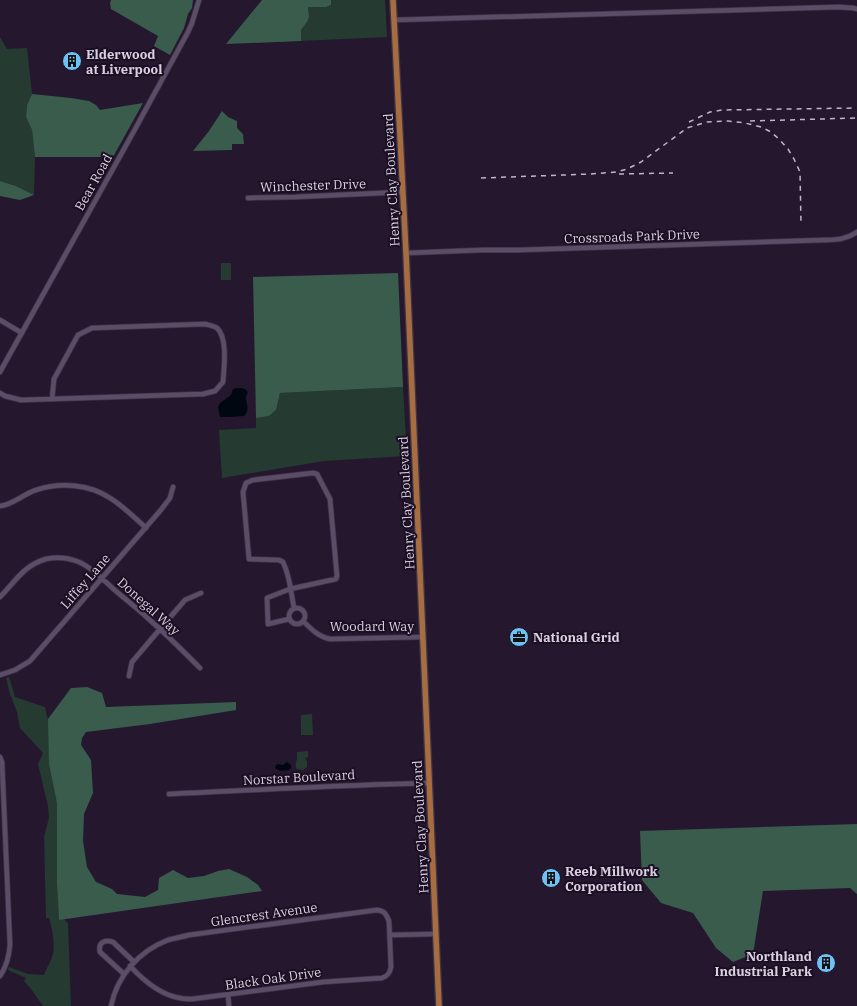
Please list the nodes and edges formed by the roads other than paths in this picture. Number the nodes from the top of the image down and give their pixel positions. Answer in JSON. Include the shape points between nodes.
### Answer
{"nodes":[{"id":1,"x":199,"y":0,"type":"edge"},
{"id":2,"x":393,"y":0,"type":"edge"},
{"id":3,"x":857,"y":9,"type":"edge"},
{"id":4,"x":394,"y":20,"type":"junction"},
{"id":5,"x":403,"y":192,"type":"junction"},
{"id":6,"x":248,"y":198,"type":"dead end"},
{"id":7,"x":857,"y":232,"type":"edge"},
{"id":8,"x":406,"y":253,"type":"junction"},
{"id":9,"x":0,"y":320,"type":"edge"},
{"id":10,"x":22,"y":332,"type":"junction"},
{"id":11,"x":0,"y":372,"type":"edge"},
{"id":12,"x":0,"y":393,"type":"edge"},
{"id":13,"x":52,"y":399,"type":"junction"},
{"id":14,"x":173,"y":486,"type":"dead end"},
{"id":15,"x":0,"y":506,"type":"edge"},
{"id":16,"x":146,"y":528,"type":"junction"},
{"id":17,"x":101,"y":578,"type":"junction"},
{"id":18,"x":290,"y":589,"type":"junction"},
{"id":19,"x":201,"y":593,"type":"dead end"},
{"id":20,"x":0,"y":597,"type":"edge"},
{"id":21,"x":294,"y":608,"type":"junction"},
{"id":22,"x":289,"y":619,"type":"junction"},
{"id":23,"x":303,"y":621,"type":"junction"},
{"id":24,"x":160,"y":629,"type":"junction"},
{"id":25,"x":423,"y":637,"type":"junction"},
{"id":26,"x":200,"y":668,"type":"dead end"},
{"id":27,"x":0,"y":675,"type":"edge"},
{"id":28,"x":129,"y":676,"type":"dead end"},
{"id":29,"x":0,"y":757,"type":"edge"},
{"id":30,"x":429,"y":782,"type":"junction"},
{"id":31,"x":169,"y":794,"type":"dead end"},
{"id":32,"x":436,"y":934,"type":"junction"},
{"id":33,"x":390,"y":935,"type":"junction"},
{"id":34,"x":134,"y":962,"type":"junction"},
{"id":35,"x":130,"y":966,"type":"junction"},
{"id":36,"x":124,"y":974,"type":"junction"},
{"id":37,"x":0,"y":976,"type":"edge"},
{"id":38,"x":228,"y":995,"type":"junction"},
{"id":39,"x":111,"y":1006,"type":"edge"},
{"id":40,"x":229,"y":1006,"type":"edge"},
{"id":41,"x":439,"y":1006,"type":"edge"}],
"edges":[{"from":1,"to":10,"type":"street","name":"Bear Road","via":[[188,32]]},
{"from":2,"to":4,"type":"main road","name":"Henry Clay Boulevard"},
{"from":3,"to":4,"type":"street","via":[[838,7]]},
{"from":4,"to":5,"type":"main road","name":"Henry Clay Boulevard"},
{"from":5,"to":6,"type":"street","name":"Winchester Drive"},
{"from":5,"to":8,"type":"main road","name":"Henry Clay Boulevard"},
{"from":7,"to":8,"type":"street","name":"Crossroads Park Drive","via":[[839,240]]},
{"from":8,"to":25,"type":"main road","name":"Henry Clay Boulevard"},
{"from":9,"to":10,"type":"street"},
{"from":10,"to":11,"type":"street","name":"Bear Road"},
{"from":12,"to":13,"type":"street","via":[[21,400]]},
{"from":13,"to":13,"type":"street","via":[[54,379],[78,335],[92,328],[204,324],[216,327],[221,333],[224,347],[224,382],[215,391],[203,394]]},
{"from":14,"to":16,"type":"street","name":"Liffey Lane","via":[[170,498]]},
{"from":15,"to":16,"type":"street","via":[[10,504],[34,490],[47,486],[70,485],[88,488],[110,498]]},
{"from":16,"to":17,"type":"street","name":"Liffey Lane"},
{"from":17,"to":20,"type":"street","name":"Donegal Way","via":[[77,561],[45,559],[24,570]]},
{"from":17,"to":24,"type":"street","name":"Donegal Way"},
{"from":17,"to":27,"type":"street","name":"Liffey Lane","via":[[30,661]]},
{"from":18,"to":18,"type":"street","name":"Woodard Way","via":[[287,569],[283,562],[249,559],[243,492],[246,483],[253,480],[313,472],[317,474],[330,499],[337,576],[336,579]]},
{"from":18,"to":21,"type":"street","name":"Woodard Way"},
{"from":18,"to":22,"type":"street","name":"Woodard Way","via":[[267,598],[268,624]]},
{"from":19,"to":24,"type":"street","via":[[185,600]]},
{"from":21,"to":22,"type":"street"},
{"from":21,"to":23,"type":"street","name":"Woodard Way","via":[[304,612]]},
{"from":22,"to":23,"type":"street","name":"Woodard Way","via":[[296,624]]},
{"from":23,"to":25,"type":"street","name":"Woodard Way","via":[[320,636],[330,639]]},
{"from":24,"to":26,"type":"street","name":"Donegal Way"},
{"from":24,"to":28,"type":"street","via":[[132,662]]},
{"from":25,"to":30,"type":"main road","name":"Henry Clay Boulevard"},
{"from":29,"to":37,"type":"street","via":[[10,944],[8,959]]},
{"from":30,"to":31,"type":"street","name":"Norstar Boulevard"},
{"from":30,"to":32,"type":"main road","name":"Henry Clay Boulevard"},
{"from":32,"to":33,"type":"street"},
{"from":32,"to":41,"type":"main road","name":"Henry Clay Boulevard"},
{"from":33,"to":34,"type":"street","name":"Glencrest Avenue","via":[[386,915],[377,910],[189,935],[155,946]]},
{"from":33,"to":38,"type":"street","name":"Black Oak Drive","via":[[392,967],[385,977],[323,982]]},
{"from":34,"to":35,"type":"street","name":"Glencrest Avenue"},
{"from":34,"to":36,"type":"street","via":[[113,942],[108,940],[99,946],[100,952]]},
{"from":35,"to":36,"type":"street","name":"Glencrest Avenue"},
{"from":35,"to":38,"type":"street","name":"Black Oak Drive","via":[[165,994],[192,999]]},
{"from":36,"to":39,"type":"street","name":"Glencrest Avenue"},
{"from":38,"to":40,"type":"street"}]}
